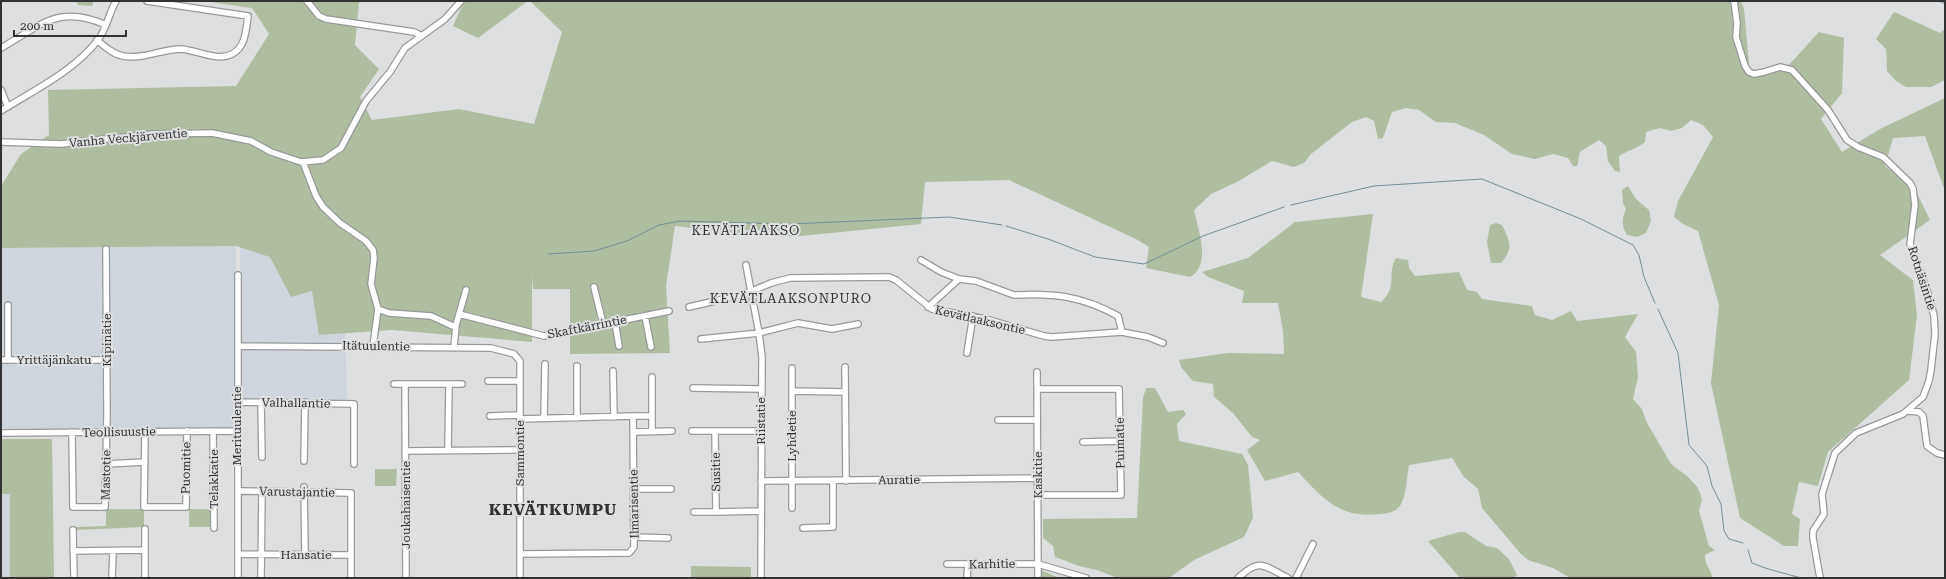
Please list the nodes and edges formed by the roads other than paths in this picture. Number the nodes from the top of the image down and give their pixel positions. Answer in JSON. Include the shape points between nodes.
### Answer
{"nodes":[{"id":1,"x":116,"y":1,"type":"edge"},
{"id":2,"x":146,"y":1,"type":"edge"},
{"id":3,"x":307,"y":1,"type":"edge"},
{"id":4,"x":461,"y":1,"type":"edge"},
{"id":5,"x":1734,"y":1,"type":"edge"},
{"id":6,"x":106,"y":25,"type":"junction"},
{"id":7,"x":420,"y":35,"type":"junction"},
{"id":8,"x":97,"y":40,"type":"junction"},
{"id":9,"x":1,"y":48,"type":"edge"},
{"id":10,"x":1,"y":90,"type":"edge"},
{"id":11,"x":8,"y":107,"type":"junction"},
{"id":12,"x":1,"y":111,"type":"edge"},
{"id":13,"x":1,"y":142,"type":"edge"},
{"id":14,"x":303,"y":162,"type":"junction"},
{"id":15,"x":106,"y":249,"type":"dead end"},
{"id":16,"x":921,"y":260,"type":"dead end"},
{"id":17,"x":746,"y":265,"type":"dead end"},
{"id":18,"x":238,"y":275,"type":"dead end"},
{"id":19,"x":959,"y":279,"type":"junction"},
{"id":20,"x":594,"y":287,"type":"dead end"},
{"id":21,"x":466,"y":290,"type":"dead end"},
{"id":22,"x":751,"y":290,"type":"junction"},
{"id":23,"x":8,"y":305,"type":"dead end"},
{"id":24,"x":689,"y":307,"type":"dead end"},
{"id":25,"x":928,"y":307,"type":"junction"},
{"id":26,"x":378,"y":310,"type":"junction"},
{"id":27,"x":670,"y":311,"type":"dead end"},
{"id":28,"x":460,"y":314,"type":"junction"},
{"id":29,"x":645,"y":316,"type":"junction"},
{"id":30,"x":973,"y":316,"type":"junction"},
{"id":31,"x":615,"y":322,"type":"junction"},
{"id":32,"x":603,"y":324,"type":"junction"},
{"id":33,"x":858,"y":324,"type":"dead end"},
{"id":34,"x":455,"y":327,"type":"junction"},
{"id":35,"x":1122,"y":332,"type":"junction"},
{"id":36,"x":759,"y":333,"type":"junction"},
{"id":37,"x":701,"y":339,"type":"dead end"},
{"id":38,"x":1163,"y":343,"type":"dead end"},
{"id":39,"x":238,"y":346,"type":"junction"},
{"id":40,"x":373,"y":346,"type":"junction"},
{"id":41,"x":618,"y":346,"type":"dead end"},
{"id":42,"x":454,"y":347,"type":"junction"},
{"id":43,"x":651,"y":347,"type":"dead end"},
{"id":44,"x":967,"y":353,"type":"dead end"},
{"id":45,"x":514,"y":354,"type":"joint"},
{"id":46,"x":1,"y":360,"type":"edge"},
{"id":47,"x":8,"y":360,"type":"junction"},
{"id":48,"x":107,"y":360,"type":"junction"},
{"id":49,"x":545,"y":364,"type":"dead end"},
{"id":50,"x":577,"y":366,"type":"dead end"},
{"id":51,"x":845,"y":367,"type":"dead end"},
{"id":52,"x":792,"y":368,"type":"dead end"},
{"id":53,"x":614,"y":371,"type":"dead end"},
{"id":54,"x":1037,"y":372,"type":"dead end"},
{"id":55,"x":652,"y":377,"type":"dead end"},
{"id":56,"x":488,"y":381,"type":"dead end"},
{"id":57,"x":520,"y":381,"type":"junction"},
{"id":58,"x":394,"y":384,"type":"dead end"},
{"id":59,"x":405,"y":384,"type":"junction"},
{"id":60,"x":448,"y":384,"type":"junction"},
{"id":61,"x":462,"y":384,"type":"dead end"},
{"id":62,"x":693,"y":388,"type":"dead end"},
{"id":63,"x":761,"y":389,"type":"junction"},
{"id":64,"x":1037,"y":389,"type":"junction"},
{"id":65,"x":792,"y":391,"type":"junction"},
{"id":66,"x":845,"y":392,"type":"junction"},
{"id":67,"x":237,"y":402,"type":"junction"},
{"id":68,"x":261,"y":402,"type":"junction"},
{"id":69,"x":305,"y":402,"type":"junction"},
{"id":70,"x":1908,"y":411,"type":"junction"},
{"id":71,"x":490,"y":416,"type":"dead end"},
{"id":72,"x":633,"y":416,"type":"junction"},
{"id":73,"x":652,"y":416,"type":"junction"},
{"id":74,"x":520,"y":417,"type":"junction"},
{"id":75,"x":614,"y":417,"type":"junction"},
{"id":76,"x":544,"y":418,"type":"junction"},
{"id":77,"x":578,"y":418,"type":"junction"},
{"id":78,"x":998,"y":420,"type":"dead end"},
{"id":79,"x":1037,"y":420,"type":"junction"},
{"id":80,"x":145,"y":431,"type":"junction"},
{"id":81,"x":187,"y":431,"type":"junction"},
{"id":82,"x":213,"y":431,"type":"junction"},
{"id":83,"x":237,"y":431,"type":"junction"},
{"id":84,"x":652,"y":431,"type":"junction"},
{"id":85,"x":672,"y":431,"type":"dead end"},
{"id":86,"x":692,"y":431,"type":"dead end"},
{"id":87,"x":716,"y":431,"type":"junction"},
{"id":88,"x":761,"y":431,"type":"junction"},
{"id":89,"x":72,"y":432,"type":"junction"},
{"id":90,"x":106,"y":432,"type":"junction"},
{"id":91,"x":634,"y":432,"type":"junction"},
{"id":92,"x":1,"y":433,"type":"edge"},
{"id":93,"x":1120,"y":441,"type":"junction"},
{"id":94,"x":1083,"y":442,"type":"dead end"},
{"id":95,"x":406,"y":450,"type":"junction"},
{"id":96,"x":448,"y":450,"type":"junction"},
{"id":97,"x":520,"y":450,"type":"junction"},
{"id":98,"x":1945,"y":455,"type":"edge"},
{"id":99,"x":262,"y":457,"type":"dead end"},
{"id":100,"x":304,"y":461,"type":"dead end"},
{"id":101,"x":145,"y":462,"type":"junction"},
{"id":102,"x":106,"y":464,"type":"junction"},
{"id":103,"x":354,"y":464,"type":"dead end"},
{"id":104,"x":1038,"y":478,"type":"junction"},
{"id":105,"x":761,"y":481,"type":"junction"},
{"id":106,"x":792,"y":481,"type":"junction"},
{"id":107,"x":833,"y":481,"type":"junction"},
{"id":108,"x":846,"y":481,"type":"junction"},
{"id":109,"x":633,"y":489,"type":"junction"},
{"id":110,"x":671,"y":489,"type":"dead end"},
{"id":111,"x":304,"y":490,"type":"junction"},
{"id":112,"x":242,"y":491,"type":"dead end"},
{"id":113,"x":262,"y":491,"type":"junction"},
{"id":114,"x":1038,"y":495,"type":"junction"},
{"id":115,"x":792,"y":508,"type":"dead end"},
{"id":116,"x":761,"y":511,"type":"junction"},
{"id":117,"x":694,"y":512,"type":"dead end"},
{"id":118,"x":716,"y":512,"type":"junction"},
{"id":119,"x":145,"y":528,"type":"dead end"},
{"id":120,"x":214,"y":528,"type":"dead end"},
{"id":121,"x":803,"y":528,"type":"dead end"},
{"id":122,"x":73,"y":530,"type":"dead end"},
{"id":123,"x":634,"y":537,"type":"junction"},
{"id":124,"x":668,"y":538,"type":"dead end"},
{"id":125,"x":1313,"y":544,"type":"dead end"},
{"id":126,"x":145,"y":550,"type":"junction"},
{"id":127,"x":73,"y":551,"type":"junction"},
{"id":128,"x":113,"y":551,"type":"junction"},
{"id":129,"x":238,"y":554,"type":"junction"},
{"id":130,"x":305,"y":554,"type":"junction"},
{"id":131,"x":520,"y":554,"type":"junction"},
{"id":132,"x":261,"y":555,"type":"junction"},
{"id":133,"x":351,"y":555,"type":"junction"},
{"id":134,"x":947,"y":564,"type":"dead end"},
{"id":135,"x":968,"y":564,"type":"junction"},
{"id":136,"x":1038,"y":564,"type":"junction"},
{"id":137,"x":74,"y":578,"type":"edge"},
{"id":138,"x":112,"y":578,"type":"edge"},
{"id":139,"x":145,"y":578,"type":"edge"},
{"id":140,"x":238,"y":578,"type":"edge"},
{"id":141,"x":261,"y":578,"type":"edge"},
{"id":142,"x":351,"y":578,"type":"edge"},
{"id":143,"x":406,"y":578,"type":"edge"},
{"id":144,"x":520,"y":578,"type":"edge"},
{"id":145,"x":760,"y":578,"type":"edge"},
{"id":146,"x":967,"y":578,"type":"edge"},
{"id":147,"x":1038,"y":578,"type":"edge"},
{"id":148,"x":1086,"y":578,"type":"edge"},
{"id":149,"x":1238,"y":578,"type":"edge"},
{"id":150,"x":1288,"y":578,"type":"edge"},
{"id":151,"x":1296,"y":578,"type":"edge"},
{"id":152,"x":1820,"y":578,"type":"edge"}],
"edges":[{"from":1,"to":6,"type":"street"},
{"from":2,"to":8,"type":"street","via":[[248,16],[245,37],[233,53],[217,56],[180,49],[124,56],[108,50]]},
{"from":3,"to":7,"type":"street","via":[[319,16],[326,19]]},
{"from":4,"to":7,"type":"street","name":"Vanha Veckjärventie","via":[[445,19]]},
{"from":5,"to":70,"type":"street","name":"Rotnäsintie","via":[[1736,37],[1749,72],[1754,74],[1780,67],[1792,70],[1828,110],[1847,140],[1883,157],[1905,177],[1913,189],[1915,205],[1910,244],[1929,296],[1935,334],[1927,388],[1923,397]]},
{"from":6,"to":8,"type":"street"},
{"from":6,"to":9,"type":"street","via":[[81,16],[61,16]]},
{"from":7,"to":14,"type":"street","name":"Vanha Veckjärventie","via":[[405,48],[390,72],[366,101],[341,148],[323,160]]},
{"from":8,"to":11,"type":"street","via":[[80,60]]},
{"from":10,"to":11,"type":"street"},
{"from":11,"to":12,"type":"street"},
{"from":13,"to":14,"type":"street","name":"Vanha Veckjärventie","via":[[61,144],[153,134],[212,133],[252,141],[271,152]]},
{"from":14,"to":26,"type":"street","via":[[323,207],[340,224],[366,241],[373,250],[371,284]]},
{"from":15,"to":48,"type":"street","name":"Kipinätie"},
{"from":16,"to":19,"type":"street"},
{"from":17,"to":22,"type":"street","name":"Riistatie"},
{"from":18,"to":39,"type":"street","name":"Merituulentie"},
{"from":19,"to":25,"type":"street"},
{"from":19,"to":35,"type":"street","via":[[1014,295],[1061,295],[1090,303],[1118,316]]},
{"from":20,"to":32,"type":"street"},
{"from":21,"to":28,"type":"street"},
{"from":22,"to":24,"type":"street","name":"Kevätlaaksontie","via":[[745,294]]},
{"from":22,"to":25,"type":"street","name":"Kevätlaaksontie","via":[[790,278],[889,277]]},
{"from":22,"to":36,"type":"street","name":"Riistatie"},
{"from":23,"to":47,"type":"street"},
{"from":25,"to":30,"type":"street","name":"Kevätlaaksontie"},
{"from":26,"to":34,"type":"street","via":[[425,315]]},
{"from":26,"to":40,"type":"street"},
{"from":27,"to":29,"type":"street","name":"Skaftkärrintie"},
{"from":28,"to":32,"type":"street","name":"Skaftkärrintie","via":[[544,336]]},
{"from":28,"to":34,"type":"street"},
{"from":29,"to":31,"type":"street","name":"Skaftkärrintie"},
{"from":29,"to":43,"type":"street"},
{"from":30,"to":35,"type":"street","name":"Kevätlaaksontie","via":[[1052,337]]},
{"from":30,"to":44,"type":"street"},
{"from":31,"to":32,"type":"street","name":"Skaftkärrintie"},
{"from":31,"to":41,"type":"street"},
{"from":33,"to":36,"type":"street","via":[[832,329],[798,323]]},
{"from":34,"to":42,"type":"street"},
{"from":35,"to":38,"type":"street","name":"Kevätlaaksontie"},
{"from":36,"to":37,"type":"street"},
{"from":36,"to":63,"type":"street","name":"Riistatie","via":[[762,357]]},
{"from":39,"to":40,"type":"street","name":"Itätuulentie"},
{"from":39,"to":67,"type":"street","name":"Merituulentie"},
{"from":40,"to":42,"type":"street","name":"Itätuulentie"},
{"from":42,"to":45,"type":"street","name":"Itätuulentie","via":[[491,348]]},
{"from":45,"to":57,"type":"street","name":"Sammontie","via":[[520,362]]},
{"from":46,"to":47,"type":"street","name":"Yrittäjänkatu"},
{"from":47,"to":48,"type":"street","name":"Yrittäjänkatu"},
{"from":48,"to":90,"type":"street","name":"Kipinätie"},
{"from":49,"to":76,"type":"street"},
{"from":50,"to":77,"type":"street"},
{"from":51,"to":66,"type":"street"},
{"from":52,"to":65,"type":"street","name":"Lyhdetie"},
{"from":53,"to":75,"type":"street"},
{"from":54,"to":64,"type":"street","name":"Kaskitie"},
{"from":55,"to":73,"type":"street"},
{"from":56,"to":57,"type":"street"},
{"from":57,"to":74,"type":"street","name":"Sammontie"},
{"from":58,"to":59,"type":"street"},
{"from":59,"to":60,"type":"street"},
{"from":59,"to":95,"type":"street"},
{"from":60,"to":61,"type":"street"},
{"from":60,"to":96,"type":"street"},
{"from":62,"to":63,"type":"street"},
{"from":63,"to":88,"type":"street","name":"Riistatie"},
{"from":64,"to":79,"type":"street","name":"Kaskitie"},
{"from":64,"to":93,"type":"street","name":"Puimatie","via":[[1119,389]]},
{"from":65,"to":66,"type":"street"},
{"from":65,"to":106,"type":"street","name":"Lyhdetie"},
{"from":66,"to":108,"type":"street"},
{"from":67,"to":68,"type":"street","name":"Valhallantie"},
{"from":67,"to":83,"type":"street","name":"Merituulentie"},
{"from":68,"to":69,"type":"street","name":"Valhallantie"},
{"from":68,"to":99,"type":"street"},
{"from":69,"to":100,"type":"street"},
{"from":69,"to":103,"type":"street","name":"Valhallantie","via":[[354,404]]},
{"from":70,"to":98,"type":"street","via":[[1918,412],[1923,416],[1927,446]]},
{"from":70,"to":152,"type":"street","name":"Rotnäsintie","via":[[1856,433],[1835,453],[1822,494],[1824,514],[1813,530]]},
{"from":71,"to":74,"type":"street"},
{"from":72,"to":73,"type":"street"},
{"from":72,"to":75,"type":"street"},
{"from":72,"to":91,"type":"street","name":"Ilmarisentie"},
{"from":73,"to":84,"type":"street"},
{"from":74,"to":76,"type":"street"},
{"from":74,"to":97,"type":"street","name":"Sammontie"},
{"from":75,"to":77,"type":"street"},
{"from":76,"to":77,"type":"street"},
{"from":78,"to":79,"type":"street"},
{"from":79,"to":104,"type":"street","name":"Kaskitie"},
{"from":80,"to":81,"type":"street","name":"Teollisuustie"},
{"from":80,"to":90,"type":"street","name":"Teollisuustie"},
{"from":80,"to":101,"type":"street","name":"Puomitie"},
{"from":81,"to":82,"type":"street","name":"Teollisuustie"},
{"from":81,"to":101,"type":"street","name":"Puomitie","via":[[186,507],[144,507]]},
{"from":82,"to":83,"type":"street","name":"Teollisuustie"},
{"from":82,"to":120,"type":"street","name":"Telakkatie"},
{"from":83,"to":129,"type":"street","name":"Merituulentie"},
{"from":84,"to":85,"type":"street"},
{"from":84,"to":91,"type":"street"},
{"from":86,"to":87,"type":"street"},
{"from":87,"to":88,"type":"street"},
{"from":87,"to":118,"type":"street","name":"Susitie"},
{"from":88,"to":105,"type":"street","name":"Riistatie"},
{"from":89,"to":90,"type":"street","name":"Teollisuustie"},
{"from":89,"to":92,"type":"street","name":"Teollisuustie"},
{"from":89,"to":102,"type":"street","name":"Mastotie","via":[[73,507],[105,507]]},
{"from":90,"to":102,"type":"street","name":"Mastotie"},
{"from":91,"to":109,"type":"street","name":"Ilmarisentie"},
{"from":93,"to":94,"type":"street"},
{"from":93,"to":114,"type":"street","name":"Puimatie","via":[[1121,495]]},
{"from":95,"to":96,"type":"street","name":"Joukahaisentie"},
{"from":95,"to":143,"type":"street","name":"Joukahaisentie"},
{"from":96,"to":97,"type":"street","name":"Joukahaisentie"},
{"from":97,"to":131,"type":"street","name":"Sammontie"},
{"from":101,"to":102,"type":"street"},
{"from":104,"to":108,"type":"street","name":"Auratie"},
{"from":104,"to":114,"type":"street","name":"Kaskitie"},
{"from":105,"to":106,"type":"street","name":"Auratie"},
{"from":105,"to":116,"type":"street","name":"Riistatie"},
{"from":106,"to":107,"type":"street","name":"Auratie"},
{"from":106,"to":115,"type":"street","name":"Lyhdetie"},
{"from":107,"to":108,"type":"street","name":"Auratie"},
{"from":107,"to":121,"type":"street","via":[[833,527]]},
{"from":109,"to":110,"type":"street"},
{"from":109,"to":123,"type":"street","name":"Ilmarisentie"},
{"from":111,"to":113,"type":"street","name":"Varustajantie"},
{"from":111,"to":130,"type":"street"},
{"from":111,"to":133,"type":"street","name":"Varustajantie","via":[[351,493]]},
{"from":112,"to":113,"type":"street","name":"Varustajantie"},
{"from":113,"to":132,"type":"street"},
{"from":114,"to":136,"type":"street","name":"Kaskitie"},
{"from":116,"to":118,"type":"street"},
{"from":116,"to":145,"type":"street","name":"Riistatie"},
{"from":117,"to":118,"type":"street"},
{"from":119,"to":126,"type":"street"},
{"from":122,"to":127,"type":"street"},
{"from":123,"to":124,"type":"street"},
{"from":123,"to":131,"type":"street","name":"Ilmarisentie","via":[[634,547],[629,553]]},
{"from":125,"to":151,"type":"street"},
{"from":126,"to":128,"type":"street"},
{"from":126,"to":139,"type":"street"},
{"from":127,"to":128,"type":"street"},
{"from":127,"to":137,"type":"street"},
{"from":128,"to":138,"type":"street"},
{"from":129,"to":132,"type":"street","name":"Hansatie"},
{"from":129,"to":140,"type":"street","name":"Merituulentie"},
{"from":130,"to":132,"type":"street","name":"Hansatie"},
{"from":130,"to":133,"type":"street","name":"Hansatie"},
{"from":131,"to":144,"type":"street","name":"Sammontie"},
{"from":132,"to":141,"type":"street"},
{"from":133,"to":142,"type":"street"},
{"from":134,"to":135,"type":"street","name":"Karhitie"},
{"from":135,"to":136,"type":"street","name":"Karhitie"},
{"from":135,"to":146,"type":"street"},
{"from":136,"to":147,"type":"street","name":"Kaskitie"},
{"from":136,"to":148,"type":"street","name":"Karhitie"},
{"from":149,"to":150,"type":"street","via":[[1252,566],[1262,564]]}]}
